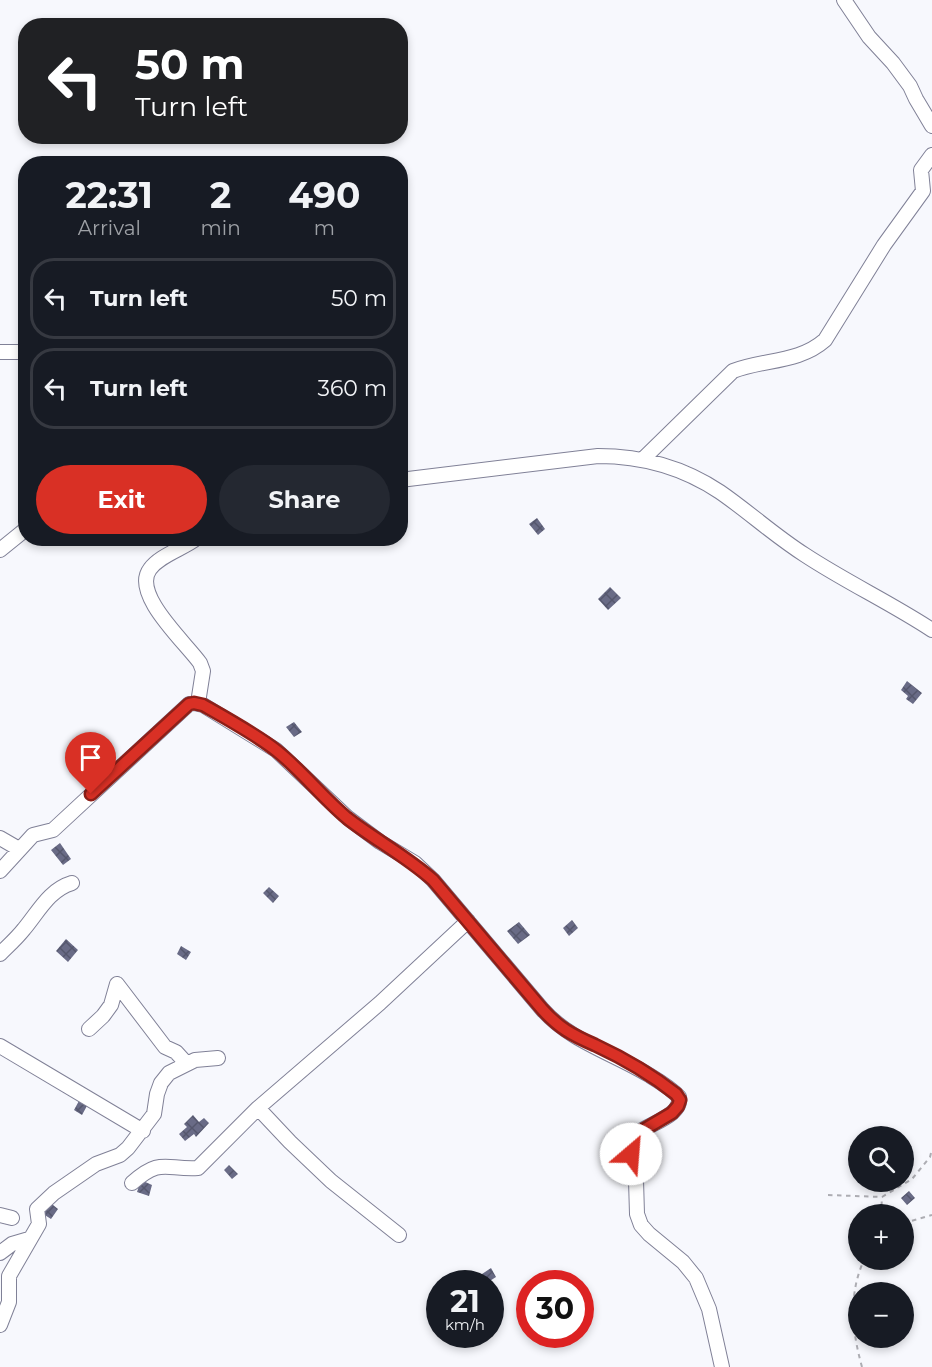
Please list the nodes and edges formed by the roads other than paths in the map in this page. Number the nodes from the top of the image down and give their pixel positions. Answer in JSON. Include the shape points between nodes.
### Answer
{"nodes":[{"id":1,"x":844,"y":0,"type":"edge"},
{"id":2,"x":932,"y":126,"type":"edge"},
{"id":3,"x":932,"y":155,"type":"edge"},
{"id":4,"x":0,"y":352,"type":"edge"},
{"id":5,"x":18,"y":352,"type":"edge"},
{"id":6,"x":642,"y":460,"type":"junction"},
{"id":7,"x":408,"y":479,"type":"edge"},
{"id":8,"x":18,"y":535,"type":"edge"},
{"id":9,"x":183,"y":546,"type":"edge"},
{"id":10,"x":0,"y":550,"type":"edge"},
{"id":11,"x":932,"y":630,"type":"edge"},
{"id":12,"x":198,"y":703,"type":"junction"},
{"id":13,"x":0,"y":838,"type":"edge"},
{"id":14,"x":19,"y":849,"type":"junction"},
{"id":15,"x":0,"y":871,"type":"edge"},
{"id":16,"x":72,"y":883,"type":"dead end"},
{"id":17,"x":468,"y":921,"type":"junction"},
{"id":18,"x":0,"y":954,"type":"edge"},
{"id":19,"x":89,"y":1029,"type":"dead end"},
{"id":20,"x":0,"y":1046,"type":"edge"},
{"id":21,"x":218,"y":1058,"type":"dead end"},
{"id":22,"x":186,"y":1063,"type":"junction"},
{"id":23,"x":258,"y":1108,"type":"junction"},
{"id":24,"x":143,"y":1131,"type":"junction"},
{"id":25,"x":132,"y":1183,"type":"dead end"},
{"id":26,"x":399,"y":1235,"type":"dead end"},
{"id":27,"x":29,"y":1239,"type":"junction"},
{"id":28,"x":0,"y":1253,"type":"edge"},
{"id":29,"x":0,"y":1325,"type":"edge"},
{"id":30,"x":722,"y":1367,"type":"edge"}],
"edges":[{"from":1,"to":2,"type":"street","via":[[910,86]]},
{"from":3,"to":6,"type":"street","via":[[921,170],[923,191],[825,340],[802,354],[733,371]]},
{"from":4,"to":5,"type":"street"},
{"from":6,"to":7,"type":"street","via":[[598,456]]},
{"from":6,"to":11,"type":"street","via":[[703,481],[802,553]]},
{"from":8,"to":10,"type":"street"},
{"from":9,"to":12,"type":"street","via":[[156,562],[145,585],[162,617],[200,663],[203,671]]},
{"from":12,"to":14,"type":"street","via":[[181,710],[53,830],[33,835]]},
{"from":12,"to":17,"type":"street","via":[[276,750],[348,818],[433,880]]},
{"from":13,"to":14,"type":"street"},
{"from":14,"to":15,"type":"street"},
{"from":16,"to":18,"type":"street","via":[[60,886]]},
{"from":17,"to":23,"type":"street"},
{"from":17,"to":30,"type":"street","via":[[560,1027],[639,1069],[679,1097],[676,1109],[630,1141],[637,1214],[644,1230],[696,1278],[711,1316]]},
{"from":19,"to":22,"type":"street","via":[[111,1005],[117,984],[165,1047]]},
{"from":20,"to":24,"type":"street"},
{"from":21,"to":22,"type":"street"},
{"from":22,"to":24,"type":"street","via":[[160,1083],[154,1114]]},
{"from":23,"to":25,"type":"street","via":[[198,1168],[159,1166]]},
{"from":23,"to":26,"type":"street","via":[[331,1181]]},
{"from":24,"to":27,"type":"street","via":[[120,1155],[96,1164],[37,1209],[39,1224]]},
{"from":27,"to":28,"type":"street"},
{"from":27,"to":29,"type":"street","via":[[9,1276],[9,1302]]}]}
